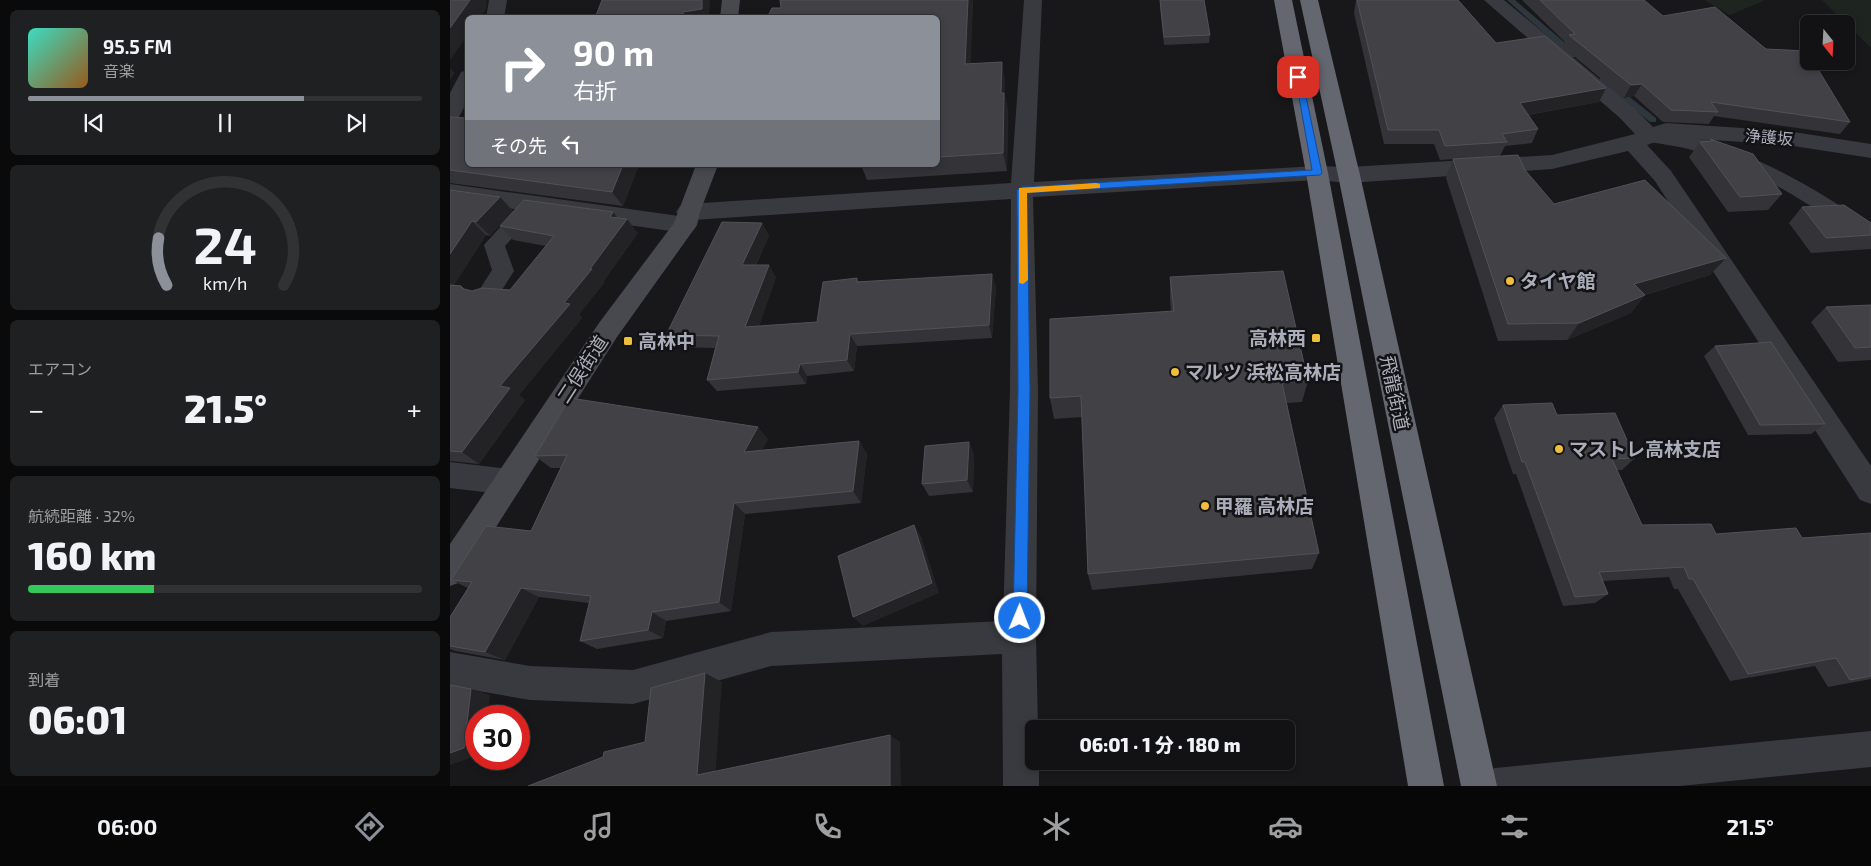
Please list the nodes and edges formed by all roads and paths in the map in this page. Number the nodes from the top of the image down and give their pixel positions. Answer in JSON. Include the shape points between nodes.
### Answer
{"nodes":[{"id":1,"x":498,"y":0,"type":"edge"},
{"id":2,"x":731,"y":0,"type":"edge"},
{"id":3,"x":1033,"y":0,"type":"edge"},
{"id":4,"x":1283,"y":0,"type":"edge"},
{"id":5,"x":1309,"y":0,"type":"edge"},
{"id":6,"x":1493,"y":0,"type":"edge"},
{"id":7,"x":496,"y":15,"type":"edge"},
{"id":8,"x":730,"y":15,"type":"edge"},
{"id":9,"x":465,"y":83,"type":"edge"},
{"id":10,"x":450,"y":116,"type":"edge"},
{"id":11,"x":1649,"y":136,"type":"junction"},
{"id":12,"x":1871,"y":151,"type":"edge"},
{"id":13,"x":706,"y":167,"type":"edge"},
{"id":14,"x":1317,"y":173,"type":"junction"},
{"id":15,"x":1349,"y":175,"type":"junction"},
{"id":16,"x":1022,"y":190,"type":"junction"},
{"id":17,"x":450,"y":192,"type":"edge"},
{"id":18,"x":533,"y":204,"type":"junction"},
{"id":19,"x":687,"y":218,"type":"junction"},
{"id":20,"x":1871,"y":237,"type":"edge"},
{"id":21,"x":487,"y":295,"type":"edge"},
{"id":22,"x":450,"y":475,"type":"edge"},
{"id":23,"x":509,"y":482,"type":"junction"},
{"id":24,"x":1871,"y":491,"type":"edge"},
{"id":25,"x":450,"y":571,"type":"edge"},
{"id":26,"x":1019,"y":637,"type":"junction"},
{"id":27,"x":450,"y":669,"type":"edge"},
{"id":28,"x":1871,"y":749,"type":"edge"},
{"id":29,"x":1021,"y":786,"type":"edge"},
{"id":30,"x":1426,"y":786,"type":"edge"},
{"id":31,"x":1479,"y":786,"type":"edge"},
{"id":32,"x":1496,"y":786,"type":"edge"}],
"edges":[{"from":1,"to":7,"type":"street"},
{"from":2,"to":8,"type":"street"},
{"from":3,"to":16,"type":"street"},
{"from":4,"to":14,"type":"highway","name":"飛龍街道"},
{"from":5,"to":15,"type":"highway","name":"飛龍街道"},
{"from":6,"to":11,"type":"street","via":[[1627,113]]},
{"from":9,"to":10,"type":"street"},
{"from":11,"to":12,"type":"street","name":"浄護坂","via":[[1787,138]]},
{"from":11,"to":15,"type":"street","name":"浄護坂","via":[[1552,162]]},
{"from":11,"to":20,"type":"lane","via":[[1698,146],[1762,170],[1826,205]]},
{"from":11,"to":24,"type":"street","via":[[1663,176]]},
{"from":13,"to":19,"type":"street","name":"二俣街道"},
{"from":14,"to":15,"type":"street","name":"浄護坂"},
{"from":14,"to":16,"type":"street","name":"浄護坂"},
{"from":14,"to":30,"type":"highway","name":"飛龍街道"},
{"from":15,"to":31,"type":"highway","name":"飛龍街道"},
{"from":16,"to":19,"type":"street","name":"浄護坂"},
{"from":16,"to":26,"type":"street","via":[[1024,390]]},
{"from":17,"to":18,"type":"street","name":"浄護坂"},
{"from":18,"to":19,"type":"street","name":"浄護坂"},
{"from":18,"to":21,"type":"lane","via":[[494,245],[503,271]]},
{"from":19,"to":23,"type":"street","name":"二俣街道","via":[[608,330]]},
{"from":22,"to":23,"type":"street"},
{"from":23,"to":25,"type":"street","name":"二俣街道"},
{"from":26,"to":27,"type":"street","via":[[771,649],[633,687],[530,683]]},
{"from":26,"to":29,"type":"street"},
{"from":28,"to":32,"type":"street"}]}
